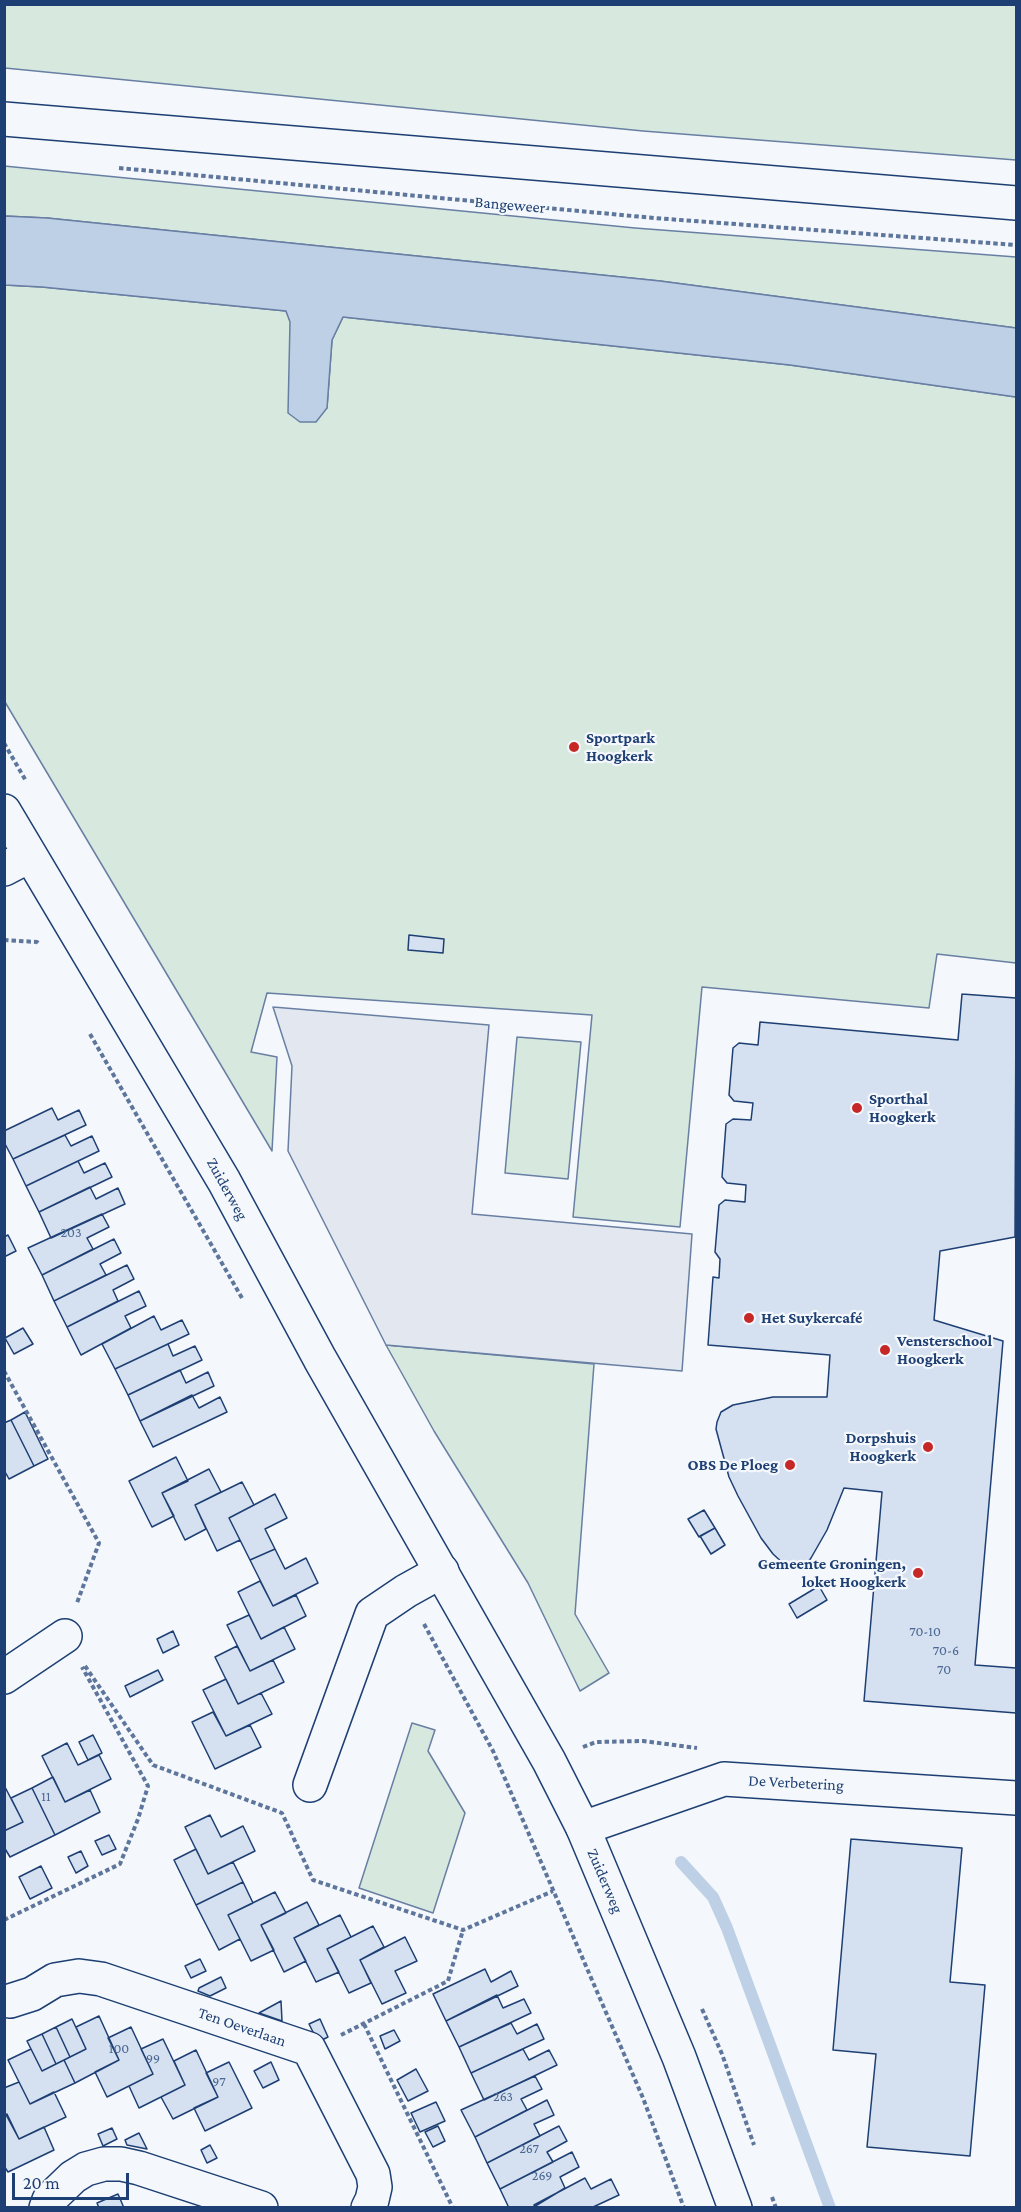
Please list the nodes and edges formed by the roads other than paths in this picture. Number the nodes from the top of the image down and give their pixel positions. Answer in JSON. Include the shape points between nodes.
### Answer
{"nodes":[{"id":1,"x":4,"y":119,"type":"edge"},
{"id":2,"x":1017,"y":203,"type":"edge"},
{"id":3,"x":4,"y":812,"type":"edge"},
{"id":4,"x":17,"y":862,"type":"edge"},
{"id":5,"x":442,"y":1571,"type":"junction"},
{"id":6,"x":65,"y":1636,"type":"road end"},
{"id":7,"x":4,"y":1677,"type":"edge"},
{"id":8,"x":310,"y":1785,"type":"dead end"},
{"id":9,"x":1017,"y":1798,"type":"edge"},
{"id":10,"x":583,"y":1828,"type":"junction"},
{"id":11,"x":10,"y":2001,"type":"dead end"},
{"id":12,"x":46,"y":2208,"type":"edge"},
{"id":13,"x":261,"y":2208,"type":"edge"},
{"id":14,"x":368,"y":2208,"type":"edge"},
{"id":15,"x":735,"y":2208,"type":"edge"}],
"edges":[{"from":1,"to":2,"type":"street"},
{"from":3,"to":4,"type":"street","name":"Zuiderweg"},
{"from":4,"to":5,"type":"street","name":"Zuiderweg","via":[[224,1181],[320,1359]]},
{"from":5,"to":8,"type":"street","via":[[372,1614]]},
{"from":5,"to":10,"type":"street","name":"Zuiderweg"},
{"from":6,"to":7,"type":"street"},
{"from":9,"to":10,"type":"street","name":"De Verbetering","via":[[724,1779]]},
{"from":10,"to":15,"type":"street","name":"Zuiderweg","via":[[679,2057]]},
{"from":11,"to":14,"type":"street","name":"Ten Oeverlaan","via":[[55,1980],[79,1976],[101,1979],[309,2049],[373,2174],[375,2187]]},
{"from":12,"to":13,"type":"street","via":[[73,2177],[104,2164],[139,2168]]}]}
